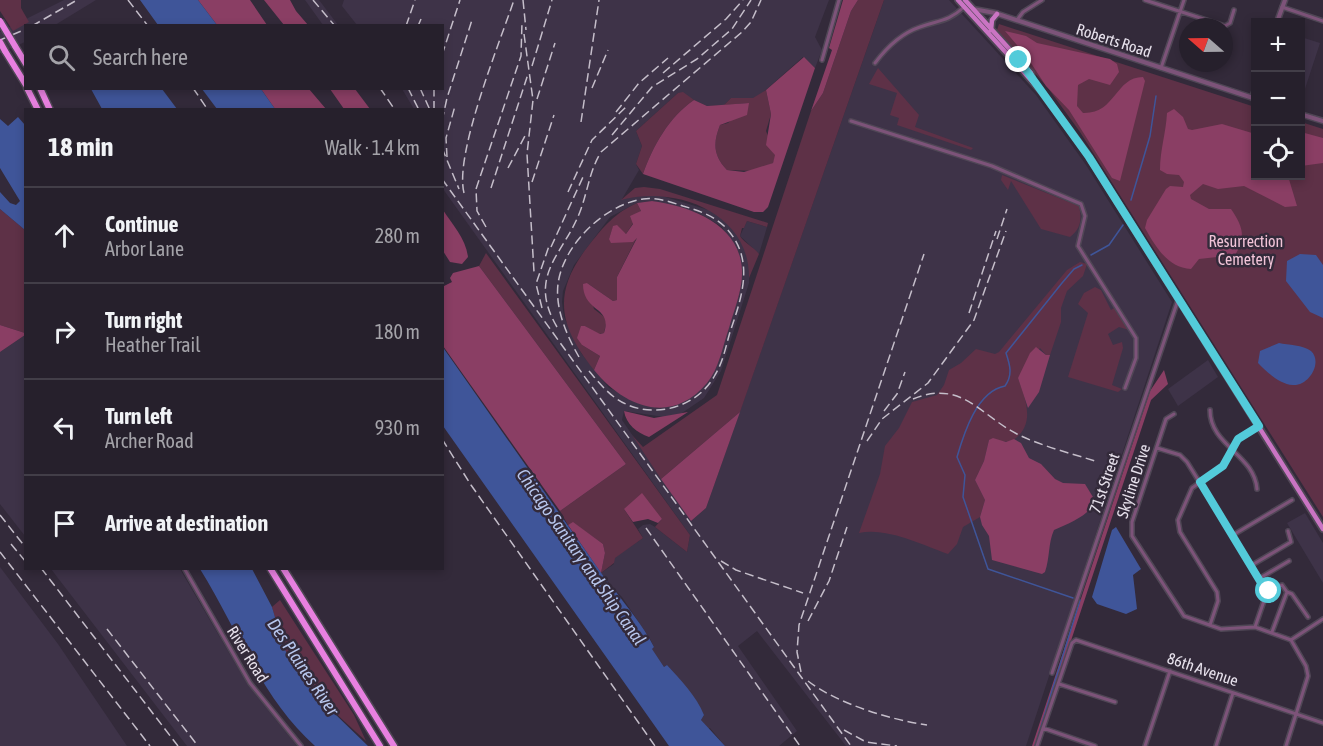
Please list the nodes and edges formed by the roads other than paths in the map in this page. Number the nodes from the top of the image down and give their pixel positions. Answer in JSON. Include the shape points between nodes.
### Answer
{"nodes":[{"id":1,"x":839,"y":0,"type":"edge"},
{"id":2,"x":958,"y":0,"type":"edge"},
{"id":3,"x":965,"y":0,"type":"edge"},
{"id":4,"x":1042,"y":0,"type":"edge"},
{"id":5,"x":1144,"y":0,"type":"edge"},
{"id":6,"x":1184,"y":0,"type":"edge"},
{"id":7,"x":1285,"y":0,"type":"edge"},
{"id":8,"x":964,"y":7,"type":"junction"},
{"id":9,"x":1282,"y":7,"type":"junction"},
{"id":10,"x":972,"y":9,"type":"junction"},
{"id":11,"x":1234,"y":10,"type":"dead end"},
{"id":12,"x":1180,"y":12,"type":"junction"},
{"id":13,"x":997,"y":14,"type":"junction"},
{"id":14,"x":1278,"y":18,"type":"edge"},
{"id":15,"x":1017,"y":20,"type":"junction"},
{"id":16,"x":0,"y":21,"type":"edge"},
{"id":17,"x":1323,"y":21,"type":"edge"},
{"id":18,"x":991,"y":30,"type":"junction"},
{"id":19,"x":0,"y":42,"type":"edge"},
{"id":20,"x":822,"y":60,"type":"dead end"},
{"id":21,"x":24,"y":61,"type":"edge"},
{"id":22,"x":876,"y":63,"type":"dead end"},
{"id":23,"x":1161,"y":68,"type":"junction"},
{"id":24,"x":1033,"y":82,"type":"junction"},
{"id":25,"x":24,"y":84,"type":"edge"},
{"id":26,"x":28,"y":90,"type":"edge"},
{"id":27,"x":41,"y":90,"type":"edge"},
{"id":28,"x":1251,"y":97,"type":"edge"},
{"id":29,"x":37,"y":108,"type":"edge"},
{"id":30,"x":49,"y":108,"type":"edge"},
{"id":31,"x":1305,"y":116,"type":"edge"},
{"id":32,"x":851,"y":121,"type":"dead end"},
{"id":33,"x":1323,"y":121,"type":"edge"},
{"id":34,"x":1178,"y":300,"type":"junction"},
{"id":35,"x":1125,"y":388,"type":"dead end"},
{"id":36,"x":1210,"y":410,"type":"dead end"},
{"id":37,"x":1174,"y":414,"type":"dead end"},
{"id":38,"x":1259,"y":426,"type":"junction"},
{"id":39,"x":1157,"y":447,"type":"junction"},
{"id":40,"x":1230,"y":450,"type":"junction"},
{"id":41,"x":1200,"y":482,"type":"junction"},
{"id":42,"x":1257,"y":489,"type":"dead end"},
{"id":43,"x":1292,"y":500,"type":"dead end"},
{"id":44,"x":1323,"y":529,"type":"edge"},
{"id":45,"x":1288,"y":531,"type":"dead end"},
{"id":46,"x":1233,"y":535,"type":"junction"},
{"id":47,"x":1288,"y":561,"type":"dead end"},
{"id":48,"x":1252,"y":565,"type":"junction"},
{"id":49,"x":185,"y":570,"type":"edge"},
{"id":50,"x":271,"y":570,"type":"edge"},
{"id":51,"x":284,"y":570,"type":"edge"},
{"id":52,"x":1260,"y":578,"type":"junction"},
{"id":53,"x":1266,"y":591,"type":"junction"},
{"id":54,"x":1287,"y":592,"type":"junction"},
{"id":55,"x":1308,"y":617,"type":"dead end"},
{"id":56,"x":1323,"y":619,"type":"edge"},
{"id":57,"x":1210,"y":625,"type":"junction"},
{"id":58,"x":1255,"y":627,"type":"junction"},
{"id":59,"x":1272,"y":632,"type":"junction"},
{"id":60,"x":1291,"y":640,"type":"junction"},
{"id":61,"x":1170,"y":671,"type":"junction"},
{"id":62,"x":1052,"y":673,"type":"dead end"},
{"id":63,"x":1059,"y":684,"type":"junction"},
{"id":64,"x":1233,"y":693,"type":"junction"},
{"id":65,"x":1115,"y":702,"type":"dead end"},
{"id":66,"x":1297,"y":714,"type":"junction"},
{"id":67,"x":1323,"y":723,"type":"edge"},
{"id":68,"x":1043,"y":729,"type":"junction"},
{"id":69,"x":301,"y":746,"type":"edge"},
{"id":70,"x":380,"y":746,"type":"edge"},
{"id":71,"x":394,"y":746,"type":"edge"},
{"id":72,"x":1037,"y":746,"type":"edge"},
{"id":73,"x":1095,"y":746,"type":"edge"},
{"id":74,"x":1145,"y":746,"type":"edge"},
{"id":75,"x":1216,"y":746,"type":"edge"},
{"id":76,"x":1286,"y":746,"type":"edge"}],
"edges":[{"from":1,"to":20,"type":"street"},
{"from":2,"to":8,"type":"main road"},
{"from":3,"to":10,"type":"main road"},
{"from":4,"to":15,"type":"street"},
{"from":5,"to":12,"type":"street"},
{"from":6,"to":12,"type":"street"},
{"from":7,"to":9,"type":"street"},
{"from":8,"to":10,"type":"street","name":"Roberts Road"},
{"from":8,"to":22,"type":"street","via":[[949,20],[919,27],[904,36]]},
{"from":8,"to":24,"type":"main road"},
{"from":9,"to":14,"type":"street"},
{"from":9,"to":17,"type":"street"},
{"from":10,"to":13,"type":"street","name":"Roberts Road"},
{"from":10,"to":18,"type":"main road"},
{"from":11,"to":12,"type":"street","via":[[1225,26]]},
{"from":12,"to":23,"type":"street"},
{"from":13,"to":15,"type":"street","name":"Roberts Road"},
{"from":13,"to":18,"type":"main road"},
{"from":15,"to":23,"type":"street","name":"Roberts Road"},
{"from":16,"to":21,"type":"highway","bridge":true},
{"from":18,"to":24,"type":"main road","via":[[1030,73]]},
{"from":19,"to":25,"type":"highway","bridge":true},
{"from":23,"to":28,"type":"street","name":"Roberts Road"},
{"from":24,"to":34,"type":"main road","via":[[1089,157]]},
{"from":26,"to":29,"type":"highway"},
{"from":27,"to":30,"type":"highway"},
{"from":31,"to":33,"type":"street"},
{"from":32,"to":35,"type":"street","via":[[992,166],[1081,204],[1084,216],[1078,246],[1136,338],[1136,358]]},
{"from":34,"to":38,"type":"main road"},
{"from":34,"to":62,"type":"street","name":"71st Street"},
{"from":36,"to":40,"type":"street","via":[[1210,422]]},
{"from":37,"to":39,"type":"street","name":"Skyline Drive","via":[[1166,419]]},
{"from":38,"to":40,"type":"street","via":[[1238,439]]},
{"from":38,"to":44,"type":"main road"},
{"from":39,"to":41,"type":"street","via":[[1184,458]]},
{"from":39,"to":57,"type":"street","name":"Skyline Drive","via":[[1132,522],[1132,534],[1179,611]]},
{"from":40,"to":41,"type":"street","via":[[1223,466]]},
{"from":40,"to":42,"type":"street","via":[[1244,459],[1257,480]]},
{"from":41,"to":46,"type":"street"},
{"from":41,"to":57,"type":"street","via":[[1187,494],[1178,522],[1180,532],[1217,592],[1218,603]]},
{"from":43,"to":46,"type":"street"},
{"from":45,"to":48,"type":"street","via":[[1291,542]]},
{"from":46,"to":48,"type":"street"},
{"from":47,"to":52,"type":"street"},
{"from":48,"to":52,"type":"street"},
{"from":49,"to":69,"type":"street","name":"River Road","via":[[250,683]]},
{"from":50,"to":70,"type":"highway"},
{"from":51,"to":71,"type":"highway"},
{"from":52,"to":53,"type":"street"},
{"from":53,"to":54,"type":"street","via":[[1282,585]]},
{"from":53,"to":58,"type":"street"},
{"from":54,"to":55,"type":"street"},
{"from":54,"to":59,"type":"street"},
{"from":56,"to":60,"type":"street"},
{"from":57,"to":58,"type":"street","name":"Skyline Drive","via":[[1228,630]]},
{"from":58,"to":59,"type":"street"},
{"from":59,"to":60,"type":"street"},
{"from":60,"to":66,"type":"street","via":[[1308,671]]},
{"from":61,"to":63,"type":"street","name":"86th Avenue","via":[[1074,640]]},
{"from":61,"to":64,"type":"street","name":"86th Avenue"},
{"from":61,"to":74,"type":"street"},
{"from":63,"to":65,"type":"street"},
{"from":63,"to":68,"type":"street"},
{"from":64,"to":66,"type":"street","name":"86th Avenue"},
{"from":64,"to":75,"type":"street"},
{"from":66,"to":67,"type":"street","name":"86th Avenue"},
{"from":66,"to":76,"type":"street"},
{"from":68,"to":72,"type":"street"},
{"from":68,"to":73,"type":"street"}]}
